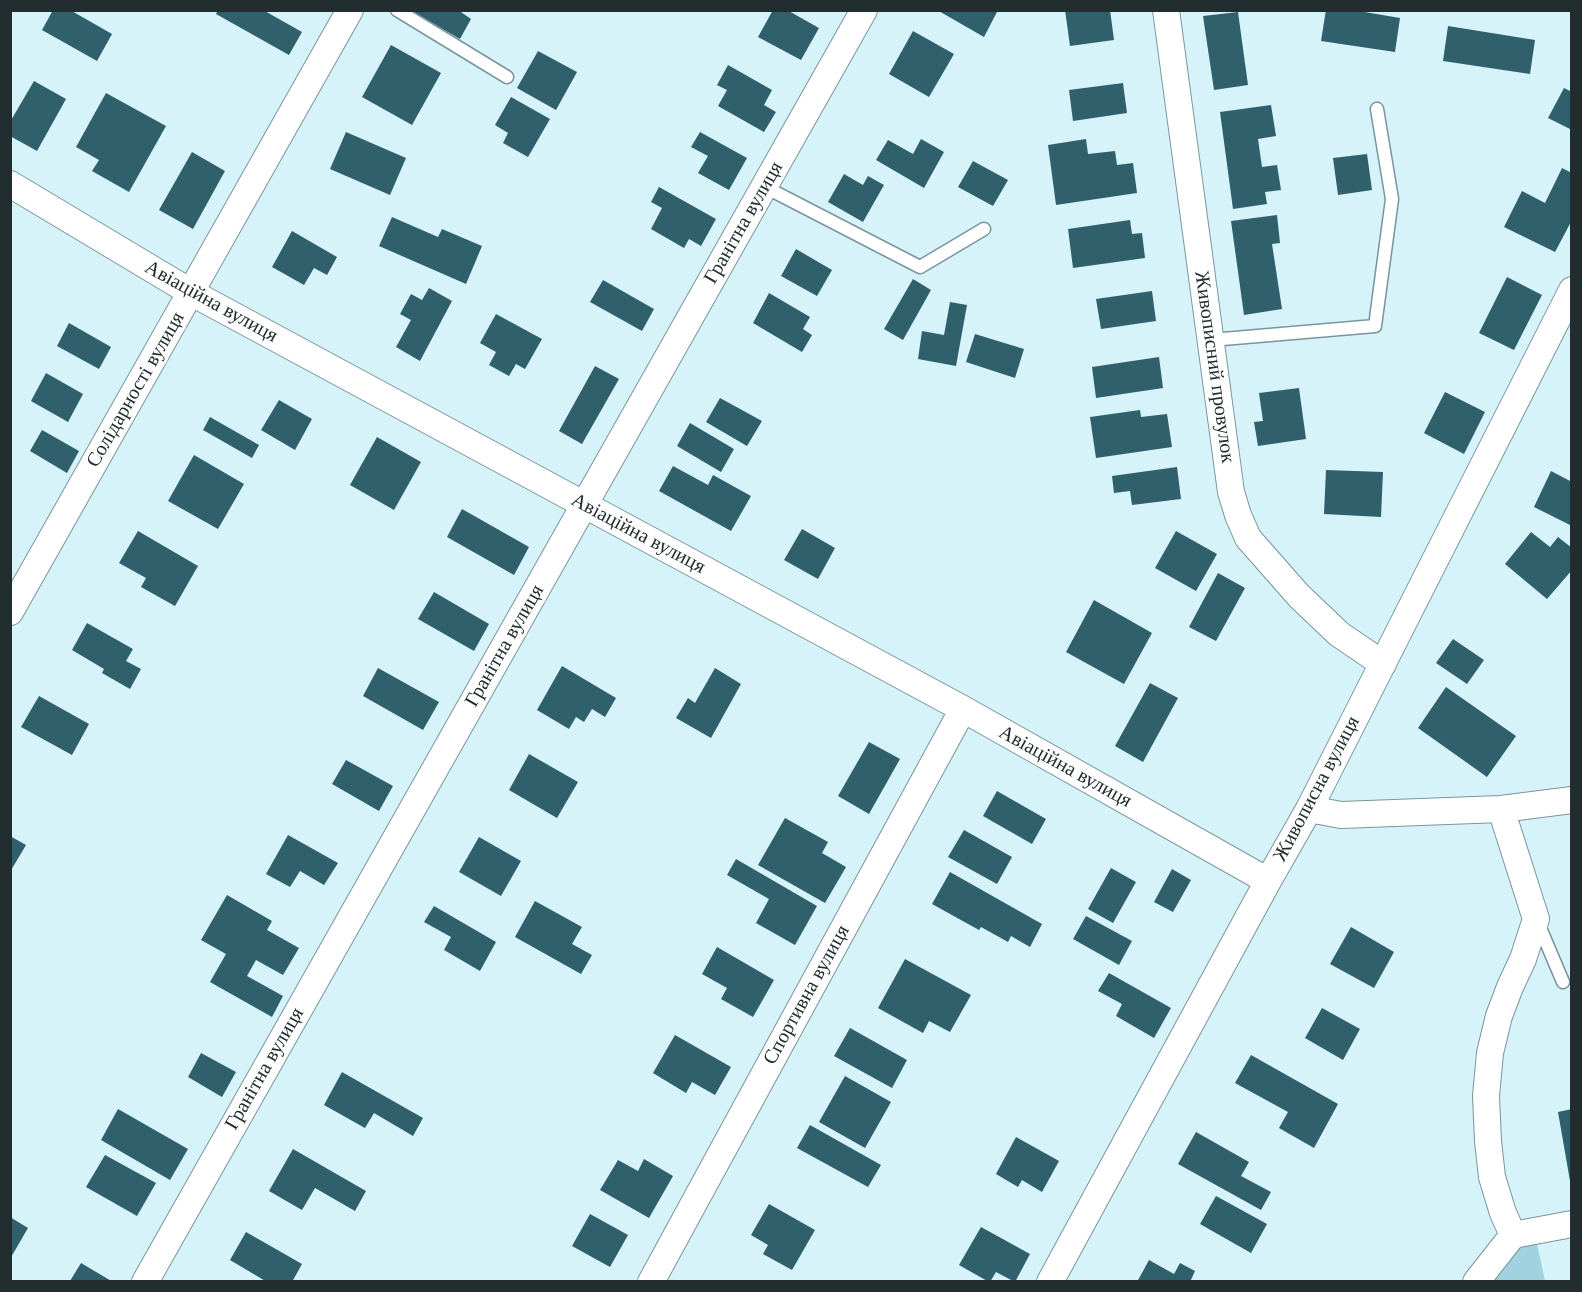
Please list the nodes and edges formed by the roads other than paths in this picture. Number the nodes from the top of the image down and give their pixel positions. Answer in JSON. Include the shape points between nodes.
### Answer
{"nodes":[{"id":1,"x":350,"y":10,"type":"edge"},
{"id":2,"x":397,"y":10,"type":"edge"},
{"id":3,"x":864,"y":10,"type":"edge"},
{"id":4,"x":1166,"y":10,"type":"edge"},
{"id":5,"x":507,"y":77,"type":"dead end"},
{"id":6,"x":1377,"y":109,"type":"dead end"},
{"id":7,"x":10,"y":184,"type":"edge"},
{"id":8,"x":765,"y":187,"type":"junction"},
{"id":9,"x":984,"y":229,"type":"dead end"},
{"id":10,"x":1572,"y":290,"type":"edge"},
{"id":11,"x":192,"y":293,"type":"junction"},
{"id":12,"x":1211,"y":340,"type":"junction"},
{"id":13,"x":584,"y":505,"type":"junction"},
{"id":14,"x":10,"y":612,"type":"edge"},
{"id":15,"x":1383,"y":664,"type":"junction"},
{"id":16,"x":963,"y":709,"type":"junction"},
{"id":17,"x":1572,"y":800,"type":"edge"},
{"id":18,"x":1501,"y":808,"type":"junction"},
{"id":19,"x":1309,"y":810,"type":"junction"},
{"id":20,"x":1268,"y":881,"type":"junction"},
{"id":21,"x":1536,"y":919,"type":"junction"},
{"id":22,"x":1563,"y":982,"type":"dead end"},
{"id":23,"x":1572,"y":1224,"type":"edge"},
{"id":24,"x":1513,"y":1235,"type":"junction"},
{"id":25,"x":145,"y":1281,"type":"edge"},
{"id":26,"x":651,"y":1281,"type":"edge"},
{"id":27,"x":1050,"y":1281,"type":"edge"},
{"id":28,"x":1476,"y":1281,"type":"edge"}],
"edges":[{"from":1,"to":11,"type":"street","name":"Солідарності вулиця"},
{"from":2,"to":5,"type":"lane"},
{"from":3,"to":8,"type":"street","name":"Гранітна вулиця"},
{"from":4,"to":12,"type":"street","name":"Живописний провулок"},
{"from":6,"to":12,"type":"lane","via":[[1392,199],[1375,326]]},
{"from":7,"to":11,"type":"street","name":"Авіаційна вулиця"},
{"from":8,"to":9,"type":"lane","via":[[920,267]]},
{"from":8,"to":13,"type":"street","name":"Гранітна вулиця"},
{"from":10,"to":15,"type":"street","name":"Живописна вулиця"},
{"from":11,"to":13,"type":"street","name":"Авіаційна вулиця"},
{"from":11,"to":14,"type":"street","name":"Солідарності вулиця"},
{"from":12,"to":15,"type":"street","name":"Живописний провулок","via":[[1231,492],[1248,538],[1339,634]]},
{"from":13,"to":16,"type":"street","name":"Авіаційна вулиця"},
{"from":13,"to":25,"type":"street","name":"Гранітна вулиця"},
{"from":15,"to":19,"type":"street","name":"Живописна вулиця"},
{"from":16,"to":20,"type":"street","name":"Авіаційна вулиця"},
{"from":16,"to":26,"type":"street","name":"Спортивна вулиця"},
{"from":17,"to":18,"type":"street"},
{"from":18,"to":19,"type":"street","via":[[1341,815]]},
{"from":18,"to":21,"type":"street"},
{"from":19,"to":20,"type":"street","name":"Живописна вулиця"},
{"from":20,"to":27,"type":"street","name":"Живописна вулиця"},
{"from":21,"to":22,"type":"lane"},
{"from":21,"to":24,"type":"street","via":[[1499,1016],[1486,1096],[1492,1178]]},
{"from":23,"to":24,"type":"street"},
{"from":24,"to":28,"type":"street"}]}
